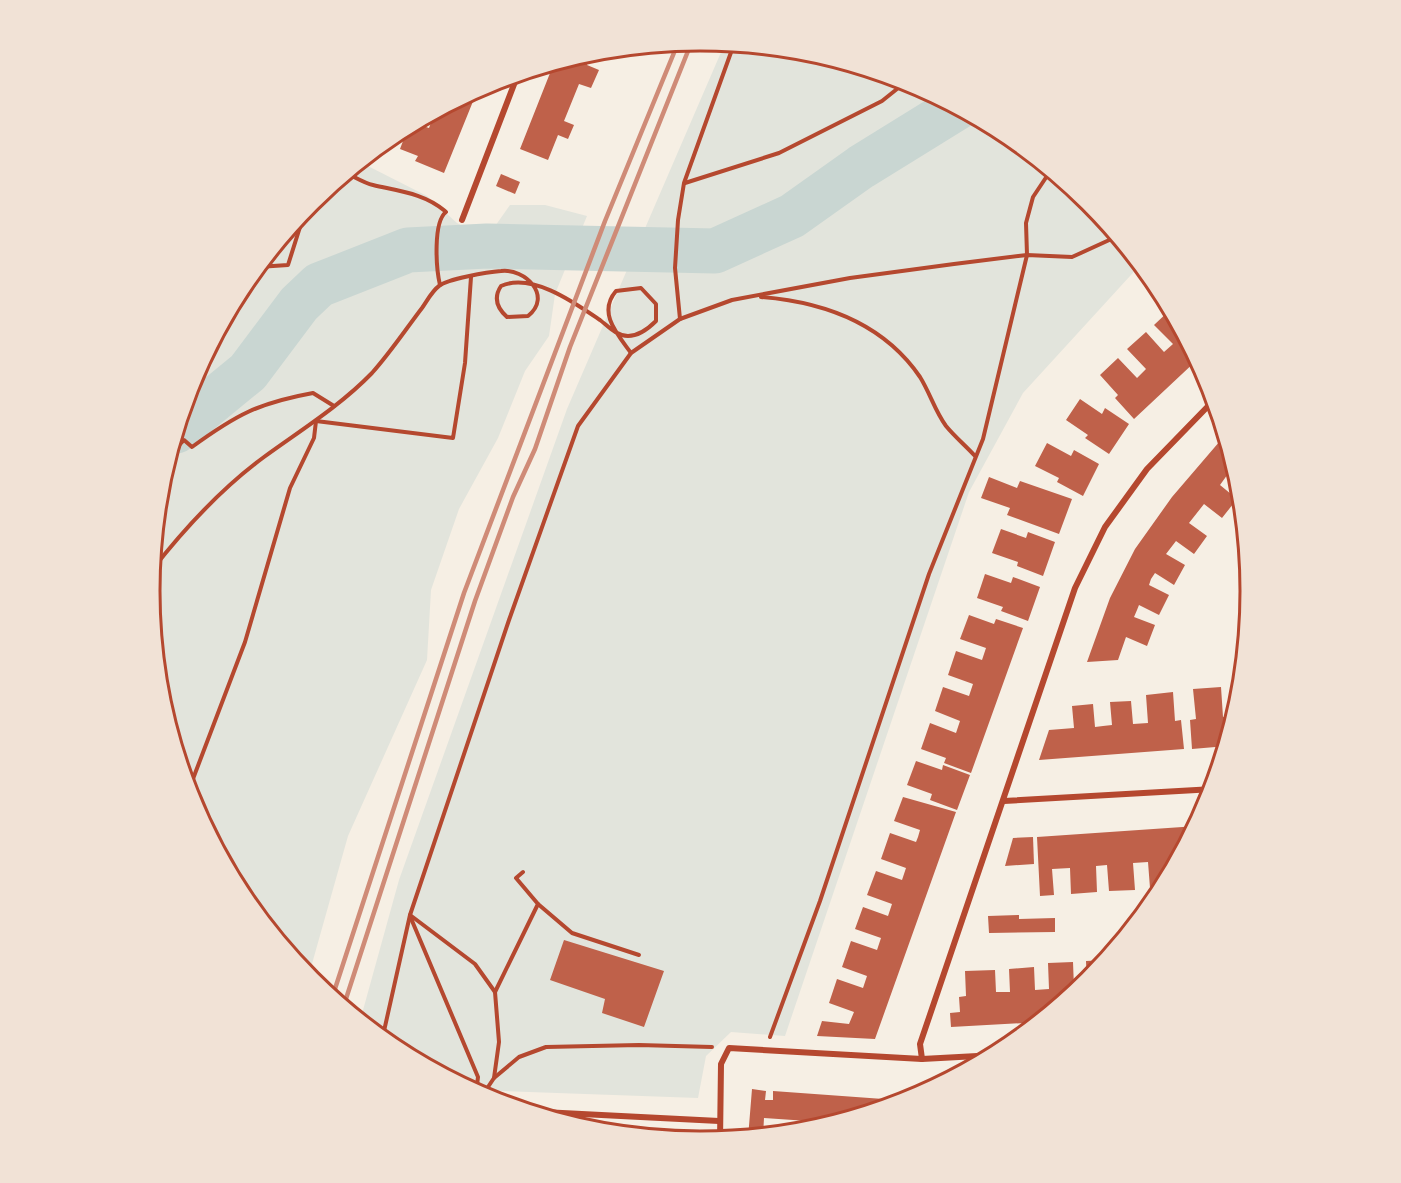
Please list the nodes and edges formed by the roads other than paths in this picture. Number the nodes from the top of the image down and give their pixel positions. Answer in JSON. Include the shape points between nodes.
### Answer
{"nodes":[{"id":1,"x":514,"y":85,"type":"edge"},
{"id":2,"x":462,"y":220,"type":"dead end"},
{"id":3,"x":1208,"y":406,"type":"edge"},
{"id":4,"x":1203,"y":790,"type":"edge"},
{"id":5,"x":1004,"y":801,"type":"junction"},
{"id":6,"x":977,"y":1056,"type":"edge"},
{"id":7,"x":922,"y":1059,"type":"junction"},
{"id":8,"x":557,"y":1113,"type":"edge"},
{"id":9,"x":719,"y":1121,"type":"junction"},
{"id":10,"x":720,"y":1131,"type":"edge"}],
"edges":[{"from":1,"to":2,"type":"street"},
{"from":3,"to":5,"type":"street","via":[[1147,469],[1105,527],[1075,588]]},
{"from":4,"to":5,"type":"street"},
{"from":5,"to":7,"type":"street","via":[[920,1044]]},
{"from":6,"to":7,"type":"street"},
{"from":7,"to":9,"type":"street","via":[[729,1048],[721,1064]]},
{"from":8,"to":9,"type":"street"},
{"from":9,"to":10,"type":"street"}]}
